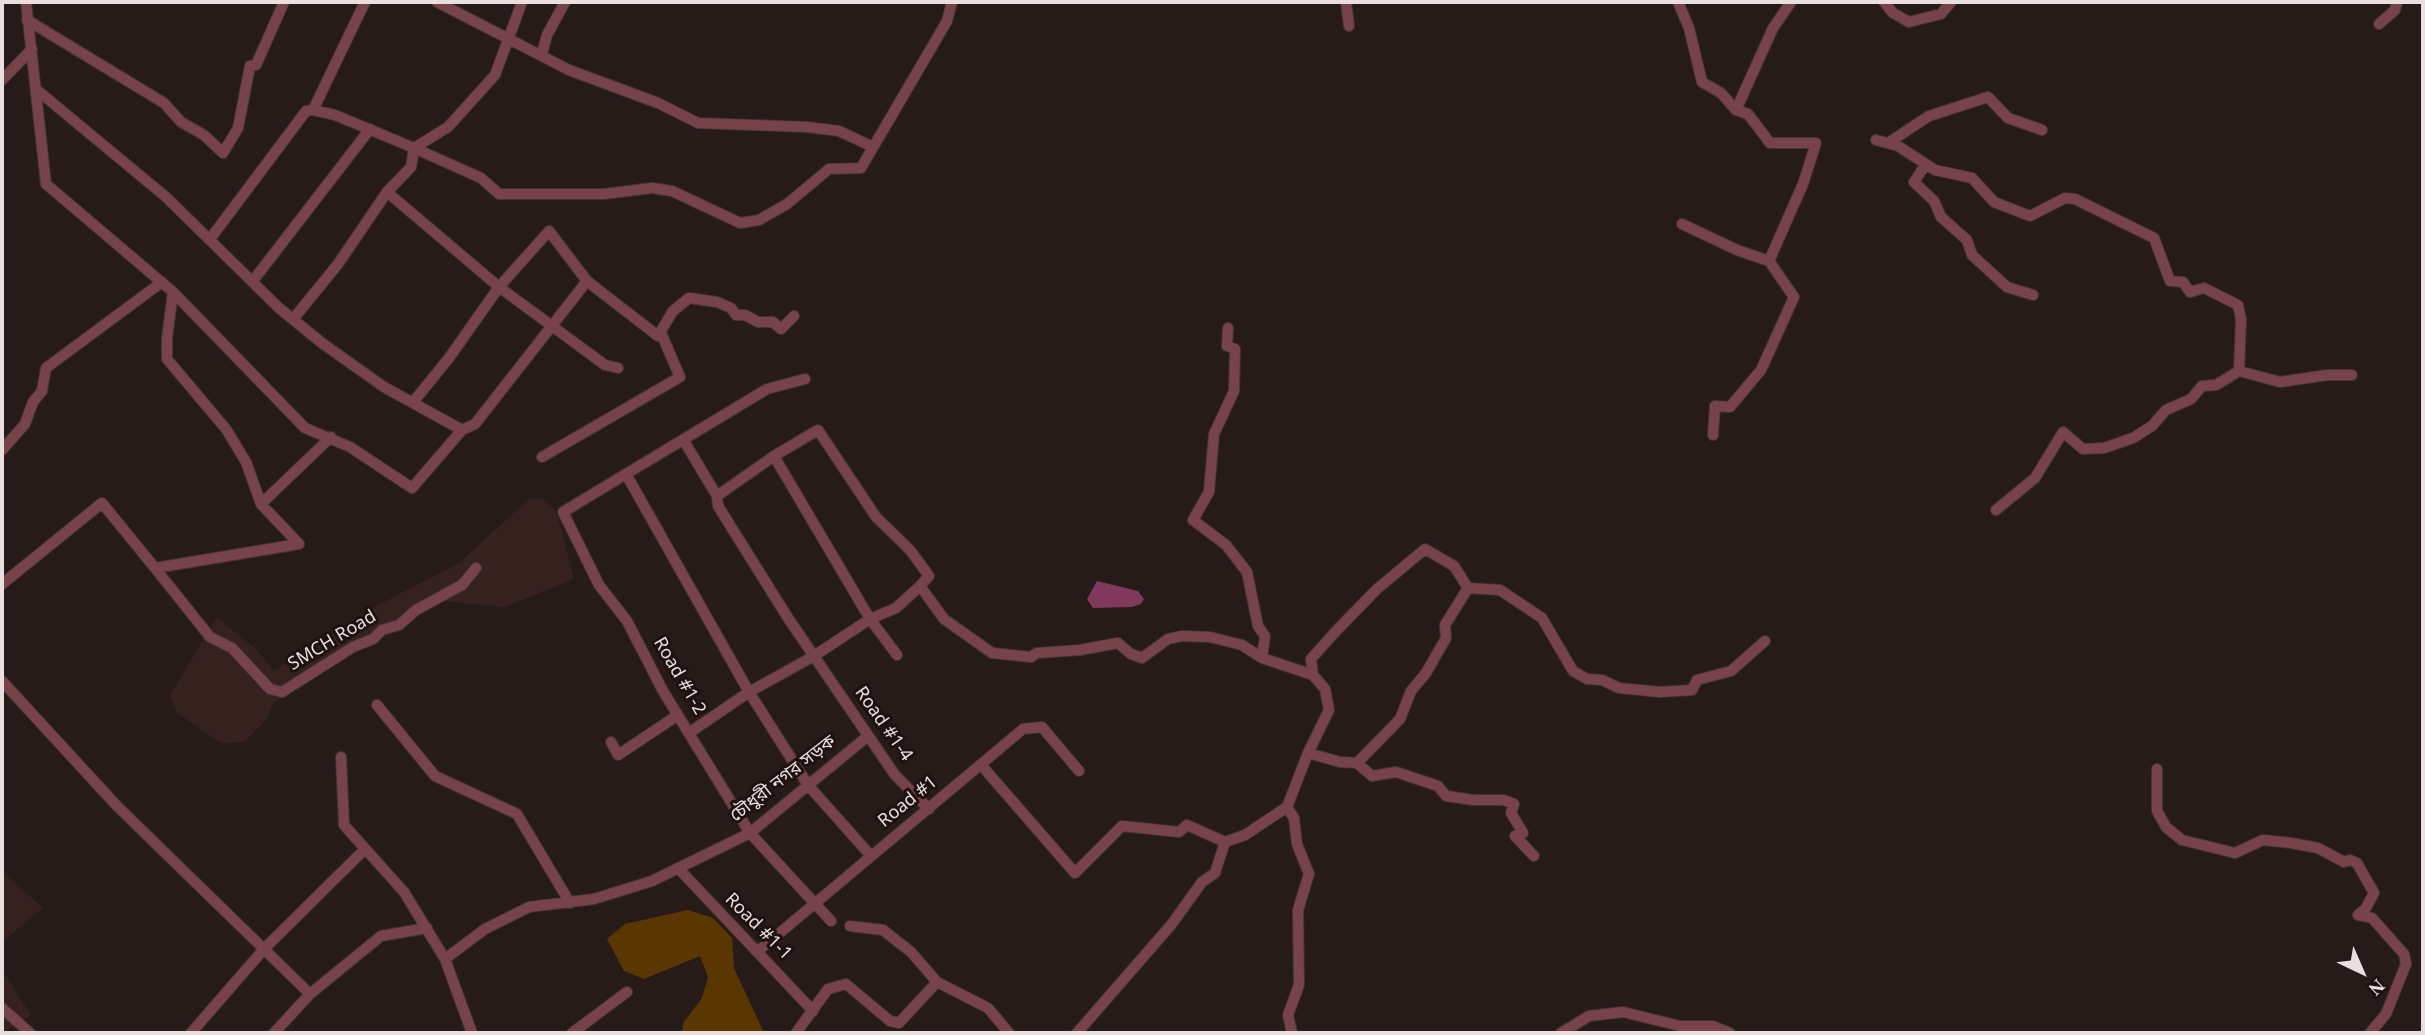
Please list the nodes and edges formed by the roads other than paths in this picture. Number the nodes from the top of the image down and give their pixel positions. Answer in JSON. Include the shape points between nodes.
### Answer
{"nodes":[{"id":1,"x":26,"y":2,"type":"edge"},
{"id":2,"x":284,"y":2,"type":"edge"},
{"id":3,"x":365,"y":2,"type":"edge"},
{"id":4,"x":522,"y":2,"type":"edge"},
{"id":5,"x":565,"y":2,"type":"edge"},
{"id":6,"x":952,"y":2,"type":"edge"},
{"id":7,"x":1346,"y":2,"type":"edge"},
{"id":8,"x":1678,"y":2,"type":"edge"},
{"id":9,"x":1791,"y":2,"type":"edge"},
{"id":10,"x":1884,"y":2,"type":"edge"},
{"id":11,"x":1951,"y":2,"type":"edge"},
{"id":12,"x":2397,"y":2,"type":"edge"},
{"id":13,"x":442,"y":3,"type":"edge"},
{"id":14,"x":27,"y":20,"type":"junction"},
{"id":15,"x":2379,"y":24,"type":"dead end"},
{"id":16,"x":1349,"y":26,"type":"dead end"},
{"id":17,"x":507,"y":36,"type":"junction"},
{"id":18,"x":32,"y":49,"type":"junction"},
{"id":19,"x":542,"y":54,"type":"junction"},
{"id":20,"x":2,"y":80,"type":"edge"},
{"id":21,"x":37,"y":90,"type":"junction"},
{"id":22,"x":313,"y":110,"type":"junction"},
{"id":23,"x":1736,"y":110,"type":"junction"},
{"id":24,"x":370,"y":129,"type":"junction"},
{"id":25,"x":2042,"y":130,"type":"dead end"},
{"id":26,"x":1875,"y":140,"type":"dead end"},
{"id":27,"x":1888,"y":143,"type":"junction"},
{"id":28,"x":873,"y":147,"type":"junction"},
{"id":29,"x":414,"y":148,"type":"junction"},
{"id":30,"x":1926,"y":164,"type":"junction"},
{"id":31,"x":387,"y":192,"type":"junction"},
{"id":32,"x":1682,"y":224,"type":"dead end"},
{"id":33,"x":210,"y":239,"type":"junction"},
{"id":34,"x":1769,"y":261,"type":"junction"},
{"id":35,"x":587,"y":281,"type":"junction"},
{"id":36,"x":162,"y":282,"type":"junction"},
{"id":37,"x":252,"y":282,"type":"junction"},
{"id":38,"x":499,"y":287,"type":"junction"},
{"id":39,"x":173,"y":292,"type":"junction"},
{"id":40,"x":2033,"y":295,"type":"dead end"},
{"id":41,"x":794,"y":316,"type":"dead end"},
{"id":42,"x":294,"y":318,"type":"junction"},
{"id":43,"x":553,"y":326,"type":"junction"},
{"id":44,"x":1228,"y":328,"type":"dead end"},
{"id":45,"x":661,"y":333,"type":"junction"},
{"id":46,"x":618,"y":368,"type":"dead end"},
{"id":47,"x":2239,"y":371,"type":"junction"},
{"id":48,"x":2352,"y":375,"type":"dead end"},
{"id":49,"x":805,"y":379,"type":"dead end"},
{"id":50,"x":414,"y":401,"type":"junction"},
{"id":51,"x":462,"y":430,"type":"junction"},
{"id":52,"x":1713,"y":435,"type":"dead end"},
{"id":53,"x":331,"y":437,"type":"junction"},
{"id":54,"x":684,"y":442,"type":"junction"},
{"id":55,"x":2,"y":450,"type":"edge"},
{"id":56,"x":774,"y":456,"type":"junction"},
{"id":57,"x":541,"y":457,"type":"dead end"},
{"id":58,"x":626,"y":474,"type":"junction"},
{"id":59,"x":717,"y":496,"type":"junction"},
{"id":60,"x":261,"y":503,"type":"junction"},
{"id":61,"x":1996,"y":510,"type":"dead end"},
{"id":62,"x":155,"y":568,"type":"junction"},
{"id":63,"x":476,"y":568,"type":"dead end"},
{"id":64,"x":2,"y":584,"type":"edge"},
{"id":65,"x":920,"y":586,"type":"junction"},
{"id":66,"x":1468,"y":588,"type":"junction"},
{"id":67,"x":870,"y":619,"type":"junction"},
{"id":68,"x":1765,"y":642,"type":"dead end"},
{"id":69,"x":897,"y":655,"type":"dead end"},
{"id":70,"x":814,"y":656,"type":"junction"},
{"id":71,"x":1262,"y":658,"type":"junction"},
{"id":72,"x":1312,"y":675,"type":"junction"},
{"id":73,"x":2,"y":681,"type":"edge"},
{"id":74,"x":749,"y":692,"type":"junction"},
{"id":75,"x":377,"y":705,"type":"dead end"},
{"id":76,"x":678,"y":715,"type":"junction"},
{"id":77,"x":690,"y":733,"type":"junction"},
{"id":78,"x":869,"y":736,"type":"junction"},
{"id":79,"x":611,"y":742,"type":"dead end"},
{"id":80,"x":1308,"y":753,"type":"junction"},
{"id":81,"x":341,"y":757,"type":"dead end"},
{"id":82,"x":1357,"y":763,"type":"junction"},
{"id":83,"x":982,"y":766,"type":"junction"},
{"id":84,"x":2158,"y":769,"type":"dead end"},
{"id":85,"x":1079,"y":771,"type":"dead end"},
{"id":86,"x":808,"y":785,"type":"junction"},
{"id":87,"x":1287,"y":807,"type":"junction"},
{"id":88,"x":929,"y":809,"type":"junction"},
{"id":89,"x":750,"y":833,"type":"junction"},
{"id":90,"x":1225,"y":842,"type":"junction"},
{"id":91,"x":364,"y":850,"type":"junction"},
{"id":92,"x":870,"y":856,"type":"junction"},
{"id":93,"x":1534,"y":856,"type":"dead end"},
{"id":94,"x":678,"y":868,"type":"junction"},
{"id":95,"x":814,"y":902,"type":"junction"},
{"id":96,"x":570,"y":903,"type":"junction"},
{"id":97,"x":831,"y":921,"type":"dead end"},
{"id":98,"x":849,"y":926,"type":"dead end"},
{"id":99,"x":427,"y":928,"type":"junction"},
{"id":100,"x":264,"y":949,"type":"junction"},
{"id":101,"x":757,"y":953,"type":"junction"},
{"id":102,"x":445,"y":959,"type":"junction"},
{"id":103,"x":937,"y":982,"type":"junction"},
{"id":104,"x":627,"y":992,"type":"dead end"},
{"id":105,"x":310,"y":993,"type":"junction"},
{"id":106,"x":2,"y":1008,"type":"edge"},
{"id":107,"x":813,"y":1010,"type":"junction"},
{"id":108,"x":30,"y":1033,"type":"edge"},
{"id":109,"x":191,"y":1033,"type":"edge"},
{"id":110,"x":274,"y":1033,"type":"edge"},
{"id":111,"x":472,"y":1033,"type":"edge"},
{"id":112,"x":572,"y":1033,"type":"edge"},
{"id":113,"x":796,"y":1033,"type":"edge"},
{"id":114,"x":1009,"y":1033,"type":"edge"},
{"id":115,"x":1077,"y":1033,"type":"edge"},
{"id":116,"x":1292,"y":1033,"type":"edge"},
{"id":117,"x":1561,"y":1033,"type":"edge"},
{"id":118,"x":1730,"y":1033,"type":"edge"},
{"id":119,"x":2370,"y":1033,"type":"edge"}],
"edges":[{"from":1,"to":14,"type":"street"},
{"from":2,"to":14,"type":"street","via":[[256,65],[250,66],[238,128],[223,153],[181,122],[164,103]]},
{"from":3,"to":22,"type":"street"},
{"from":4,"to":17,"type":"street"},
{"from":5,"to":19,"type":"street","via":[[554,18]]},
{"from":6,"to":28,"type":"street","via":[[947,21]]},
{"from":7,"to":16,"type":"street"},
{"from":8,"to":23,"type":"street","via":[[1702,82]]},
{"from":9,"to":23,"type":"street","via":[[1773,27]]},
{"from":10,"to":11,"type":"street","via":[[1909,22],[1941,14]]},
{"from":12,"to":15,"type":"street","via":[[2395,10]]},
{"from":13,"to":17,"type":"street"},
{"from":14,"to":18,"type":"street"},
{"from":17,"to":19,"type":"street"},
{"from":17,"to":29,"type":"street","via":[[495,75],[448,127]]},
{"from":18,"to":20,"type":"street"},
{"from":18,"to":21,"type":"street"},
{"from":19,"to":28,"type":"street","via":[[569,70],[698,123],[818,128],[839,131]]},
{"from":21,"to":33,"type":"street"},
{"from":21,"to":36,"type":"street","via":[[46,184]]},
{"from":22,"to":24,"type":"street"},
{"from":22,"to":33,"type":"street","via":[[306,111]]},
{"from":23,"to":34,"type":"street","via":[[1748,114],[1770,143],[1815,143],[1803,184]]},
{"from":24,"to":29,"type":"street"},
{"from":24,"to":37,"type":"street"},
{"from":25,"to":27,"type":"street","via":[[2008,118],[1988,97],[1929,116]]},
{"from":26,"to":27,"type":"street"},
{"from":27,"to":30,"type":"street"},
{"from":28,"to":29,"type":"street","via":[[861,168],[830,170],[787,204],[759,220],[740,223],[672,191],[652,188],[604,194],[499,194],[481,178]]},
{"from":29,"to":31,"type":"street","via":[[411,167]]},
{"from":30,"to":40,"type":"street","via":[[1913,182],[1967,240],[1972,255],[2007,286]]},
{"from":30,"to":47,"type":"street","via":[[1972,178],[1994,202],[2030,216],[2065,198],[2075,199],[2154,238],[2170,281],[2183,282],[2190,292],[2204,288],[2238,304]]},
{"from":31,"to":38,"type":"street"},
{"from":31,"to":42,"type":"street"},
{"from":32,"to":34,"type":"street"},
{"from":33,"to":37,"type":"street"},
{"from":34,"to":52,"type":"street","via":[[1794,297],[1761,370],[1730,407],[1715,406]]},
{"from":35,"to":38,"type":"street","via":[[549,231]]},
{"from":35,"to":43,"type":"street"},
{"from":35,"to":45,"type":"street","via":[[658,336]]},
{"from":36,"to":39,"type":"street"},
{"from":36,"to":55,"type":"street","via":[[46,368],[42,391],[25,424]]},
{"from":37,"to":42,"type":"street"},
{"from":38,"to":43,"type":"street"},
{"from":38,"to":50,"type":"street"},
{"from":39,"to":53,"type":"street","via":[[305,428]]},
{"from":39,"to":60,"type":"street","via":[[167,359],[226,429],[246,462]]},
{"from":41,"to":45,"type":"street","via":[[781,328],[773,322],[736,315],[717,302],[689,298],[673,311]]},
{"from":42,"to":50,"type":"street","via":[[384,387]]},
{"from":43,"to":46,"type":"street","via":[[605,365]]},
{"from":43,"to":51,"type":"street","via":[[475,425]]},
{"from":44,"to":71,"type":"street","via":[[1227,346],[1235,349],[1234,391],[1214,435],[1209,492],[1193,520],[1226,545],[1247,572],[1258,626],[1265,636]]},
{"from":45,"to":57,"type":"street","via":[[680,377]]},
{"from":47,"to":48,"type":"street","via":[[2280,382]]},
{"from":47,"to":61,"type":"street","via":[[2216,385],[2202,386],[2133,438],[2104,448],[2083,449],[2063,432],[2035,478]]},
{"from":49,"to":54,"type":"street","via":[[767,389]]},
{"from":50,"to":51,"type":"street"},
{"from":51,"to":53,"type":"street","via":[[412,488]]},
{"from":53,"to":60,"type":"street"},
{"from":54,"to":58,"type":"street"},
{"from":54,"to":59,"type":"street","name":"Road #1-4"},
{"from":56,"to":59,"type":"street"},
{"from":56,"to":65,"type":"street","via":[[818,430],[876,517],[929,576]]},
{"from":56,"to":67,"type":"street"},
{"from":58,"to":74,"type":"street"},
{"from":58,"to":76,"type":"street","name":"Road #1-2","via":[[563,512],[599,585],[627,621]]},
{"from":59,"to":70,"type":"street","name":"Road #1-4","via":[[718,506]]},
{"from":60,"to":62,"type":"street","via":[[299,544]]},
{"from":62,"to":63,"type":"street","name":"SMCH Road","via":[[210,636],[232,648],[270,689],[282,692],[462,585]]},
{"from":62,"to":64,"type":"street","via":[[102,503]]},
{"from":65,"to":67,"type":"street","name":"Road #1-2","via":[[896,608]]},
{"from":65,"to":71,"type":"street","via":[[944,619],[992,653],[1031,657],[1118,643],[1142,657],[1168,639],[1182,636],[1242,645]]},
{"from":66,"to":68,"type":"street","via":[[1500,590],[1542,618],[1573,671],[1587,680],[1602,680],[1619,688],[1692,690],[1697,680],[1731,671]]},
{"from":66,"to":72,"type":"street","via":[[1454,566],[1425,549],[1377,589],[1328,640],[1311,659]]},
{"from":66,"to":82,"type":"street","via":[[1446,625],[1446,638],[1411,691],[1400,719]]},
{"from":67,"to":69,"type":"street"},
{"from":67,"to":70,"type":"street","name":"Road #1-2"},
{"from":70,"to":74,"type":"street","name":"Road #1-2"},
{"from":70,"to":78,"type":"street","name":"Road #1-4"},
{"from":71,"to":72,"type":"street"},
{"from":72,"to":80,"type":"street","via":[[1325,689],[1329,710]]},
{"from":73,"to":100,"type":"street","via":[[117,806]]},
{"from":74,"to":77,"type":"street","name":"Road #1-2"},
{"from":74,"to":86,"type":"street"},
{"from":75,"to":96,"type":"street","via":[[435,776],[517,814]]},
{"from":76,"to":77,"type":"street","name":"Road #1-2"},
{"from":76,"to":79,"type":"street","via":[[618,755]]},
{"from":77,"to":89,"type":"street"},
{"from":78,"to":86,"type":"street","name":"চৌধুরী নগর সড়ক"},
{"from":78,"to":88,"type":"street","name":"Road #1-4","via":[[895,775]]},
{"from":80,"to":82,"type":"street"},
{"from":80,"to":87,"type":"street"},
{"from":81,"to":91,"type":"street","via":[[344,825]]},
{"from":82,"to":93,"type":"street","via":[[1372,776],[1396,772],[1437,786],[1446,796],[1514,804],[1511,813],[1523,833],[1515,836]]},
{"from":83,"to":85,"type":"street","name":"Road #1","via":[[1023,729],[1042,727]]},
{"from":83,"to":88,"type":"street","name":"Road #1"},
{"from":83,"to":90,"type":"street","via":[[1075,873],[1122,826],[1179,832],[1187,825]]},
{"from":84,"to":119,"type":"street","via":[[2157,811],[2166,827],[2182,840],[2235,853],[2263,840],[2291,843],[2357,863],[2374,892],[2358,915],[2372,918],[2404,954],[2406,964],[2386,1014]]},
{"from":86,"to":89,"type":"street","name":"চৌধুরী নগর সড়ক"},
{"from":86,"to":92,"type":"street"},
{"from":87,"to":90,"type":"street","via":[[1245,835]]},
{"from":87,"to":116,"type":"street","via":[[1309,874],[1298,911],[1299,985],[1288,1015]]},
{"from":88,"to":92,"type":"street","name":"Road #1"},
{"from":89,"to":94,"type":"street","name":"চৌধুরী নগর সড়ক"},
{"from":89,"to":95,"type":"street"},
{"from":90,"to":115,"type":"street","via":[[1215,873],[1202,882],[1171,925]]},
{"from":91,"to":99,"type":"street","via":[[404,892]]},
{"from":91,"to":100,"type":"street"},
{"from":92,"to":95,"type":"street","name":"Road #1"},
{"from":94,"to":96,"type":"street","name":"চৌধুরী নগর সড়ক","via":[[652,881]]},
{"from":94,"to":101,"type":"street","name":"Road #1-1"},
{"from":95,"to":97,"type":"street"},
{"from":95,"to":101,"type":"street","name":"Road #1"},
{"from":96,"to":102,"type":"street","name":"চৌধুরী নগর সড়ক","via":[[529,906],[485,929]]},
{"from":98,"to":103,"type":"street","via":[[883,930],[911,952]]},
{"from":99,"to":102,"type":"street"},
{"from":99,"to":105,"type":"street","via":[[381,936]]},
{"from":100,"to":105,"type":"street"},
{"from":100,"to":109,"type":"street"},
{"from":101,"to":107,"type":"street","name":"Road #1-1"},
{"from":102,"to":111,"type":"street"},
{"from":103,"to":107,"type":"street","via":[[899,1023],[890,1021],[846,984],[828,989]]},
{"from":103,"to":114,"type":"street","via":[[988,1008]]},
{"from":104,"to":112,"type":"street"},
{"from":105,"to":110,"type":"street"},
{"from":106,"to":108,"type":"street"},
{"from":107,"to":113,"type":"street"},
{"from":117,"to":118,"type":"street","via":[[1589,1016],[1623,1012],[1680,1026],[1713,1026]]}]}
